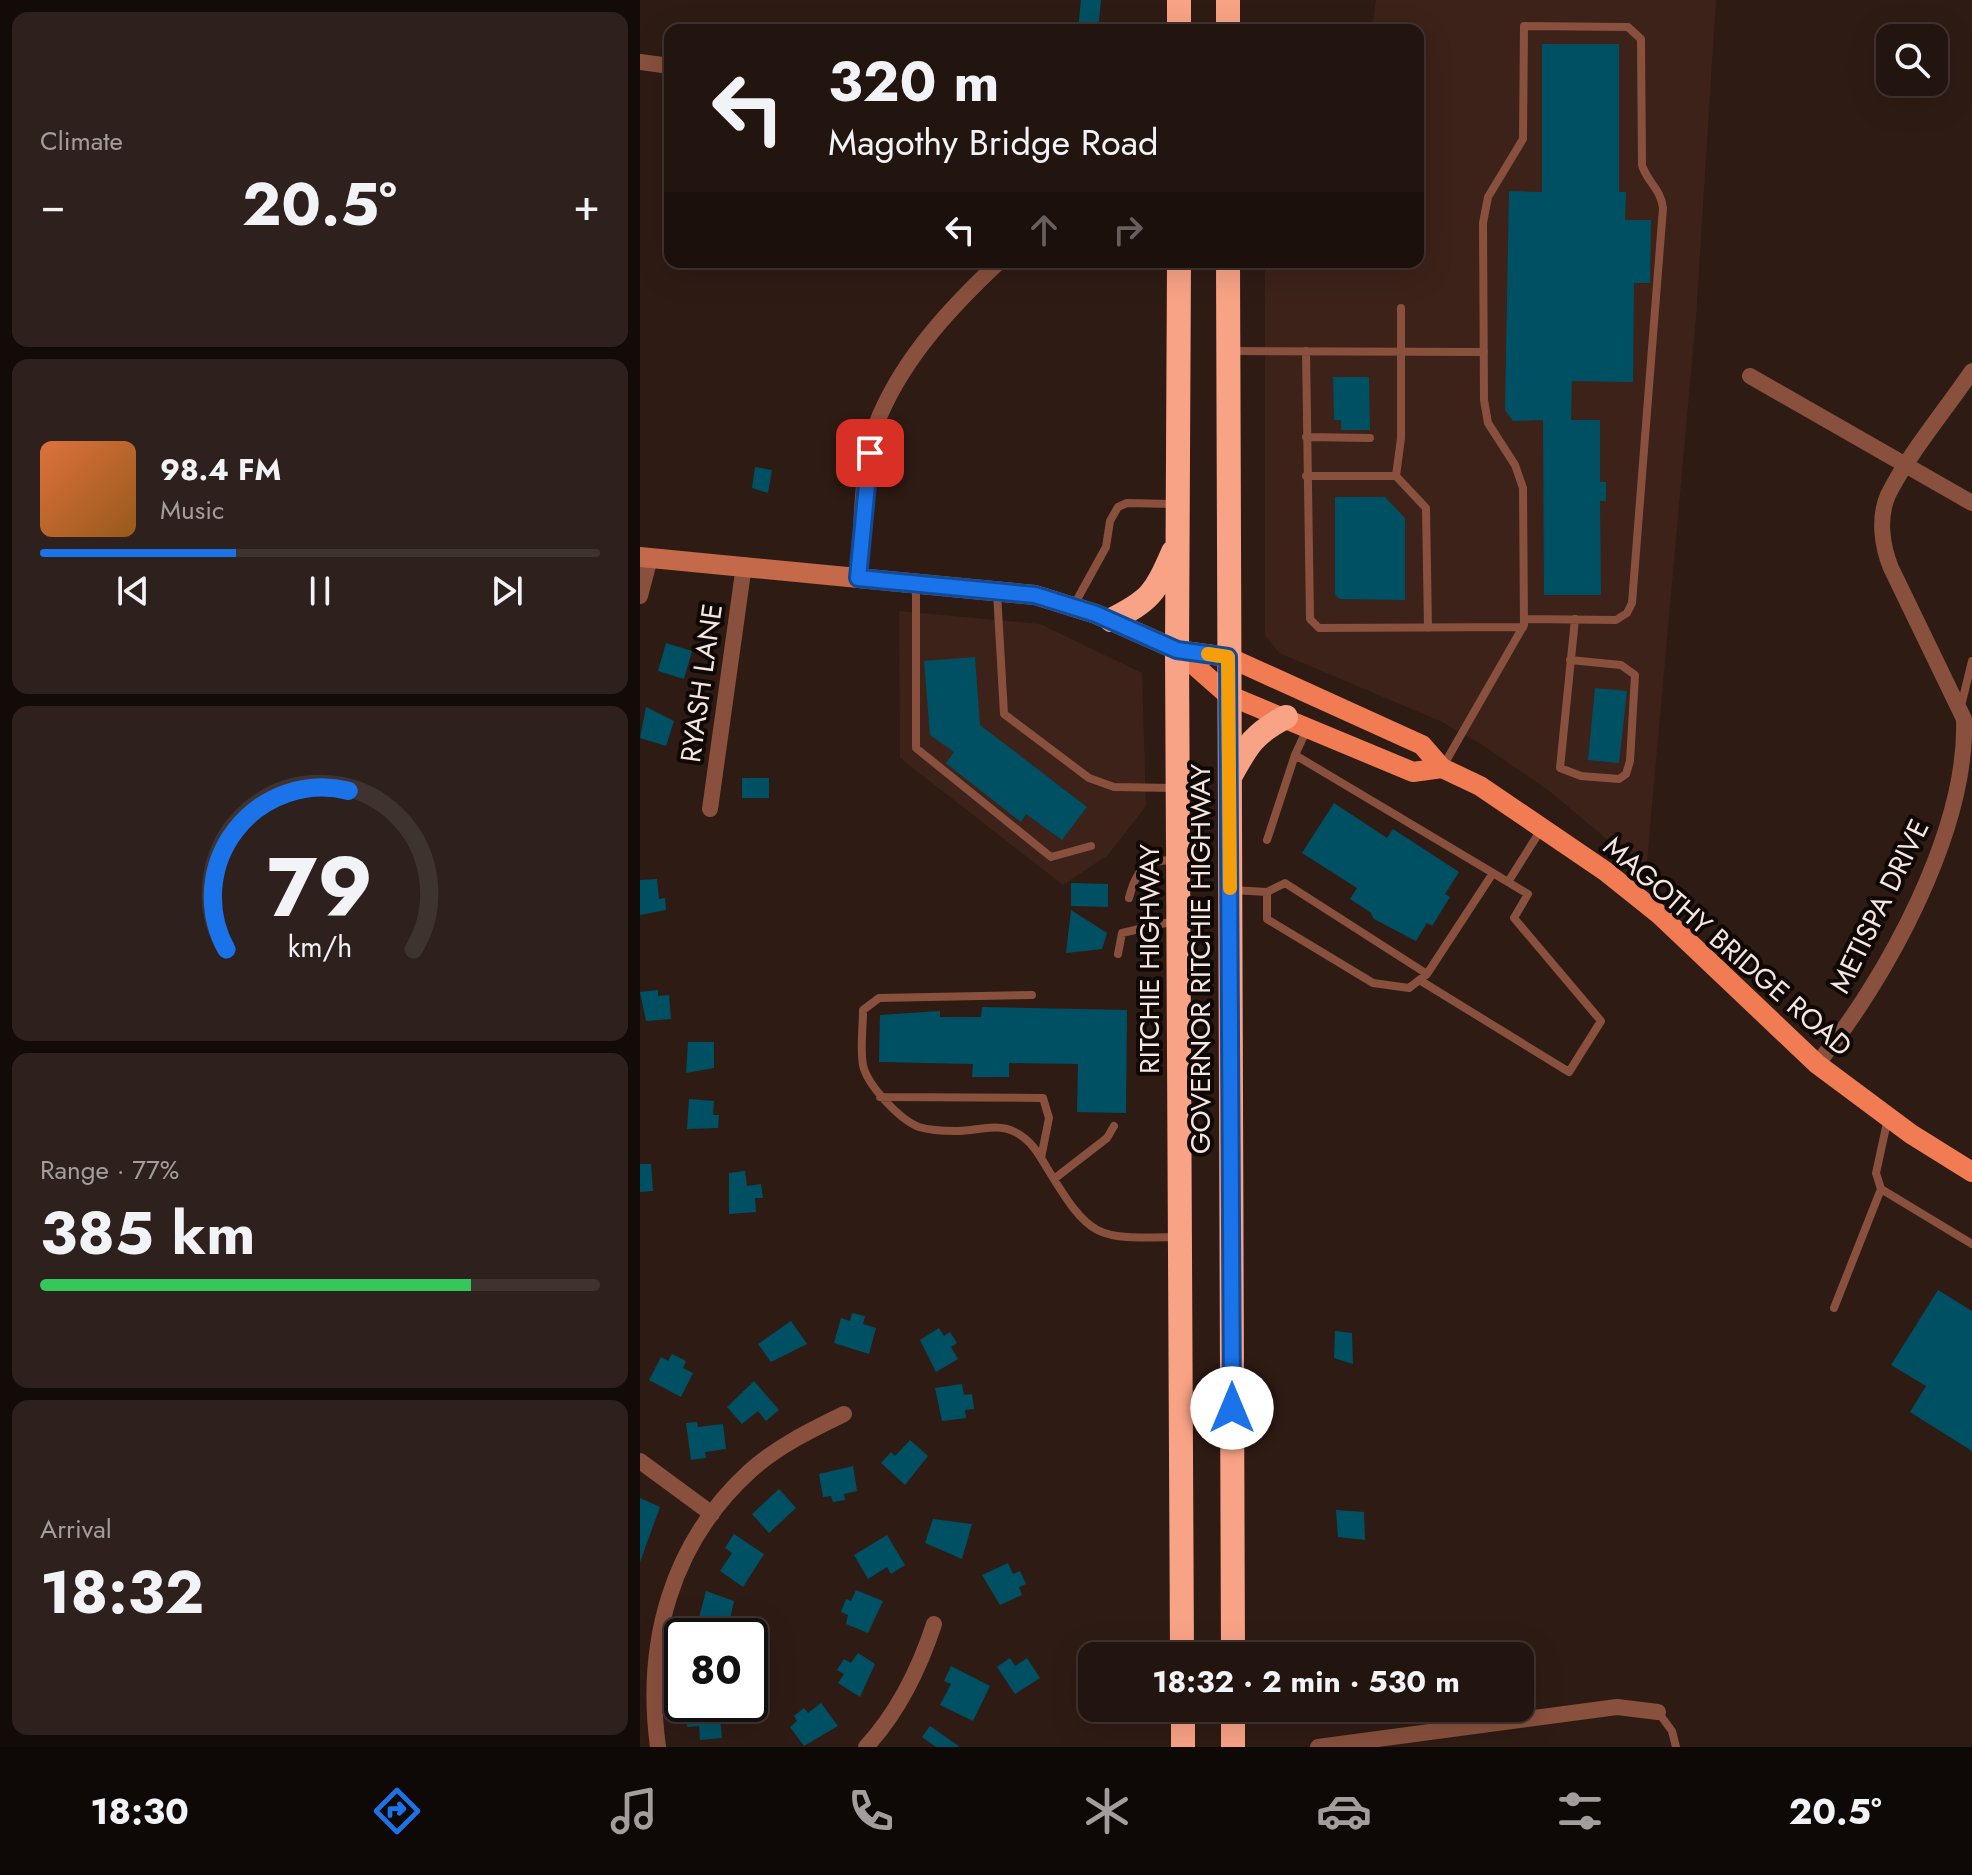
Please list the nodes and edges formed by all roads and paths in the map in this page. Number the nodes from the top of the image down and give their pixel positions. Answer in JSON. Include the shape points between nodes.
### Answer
{"nodes":[{"id":1,"x":1179,"y":0,"type":"edge"},
{"id":2,"x":1228,"y":0,"type":"edge"},
{"id":3,"x":1179,"y":24,"type":"edge"},
{"id":4,"x":1228,"y":24,"type":"edge"},
{"id":5,"x":640,"y":62,"type":"edge"},
{"id":6,"x":664,"y":65,"type":"edge"},
{"id":7,"x":993,"y":268,"type":"edge"},
{"id":8,"x":1179,"y":268,"type":"edge"},
{"id":9,"x":1228,"y":268,"type":"edge"},
{"id":10,"x":1401,"y":308,"type":"dead end"},
{"id":11,"x":1228,"y":351,"type":"junction"},
{"id":12,"x":1306,"y":351,"type":"junction"},
{"id":13,"x":1401,"y":352,"type":"junction"},
{"id":14,"x":1484,"y":352,"type":"junction"},
{"id":15,"x":1972,"y":371,"type":"edge"},
{"id":16,"x":1750,"y":376,"type":"dead end"},
{"id":17,"x":1306,"y":437,"type":"junction"},
{"id":18,"x":1370,"y":438,"type":"dead end"},
{"id":19,"x":1387,"y":438,"type":"dead end"},
{"id":20,"x":1401,"y":438,"type":"junction"},
{"id":21,"x":1908,"y":465,"type":"junction"},
{"id":22,"x":1306,"y":476,"type":"junction"},
{"id":23,"x":1396,"y":476,"type":"junction"},
{"id":24,"x":1972,"y":503,"type":"edge"},
{"id":25,"x":1178,"y":504,"type":"junction"},
{"id":26,"x":1178,"y":538,"type":"junction"},
{"id":27,"x":645,"y":557,"type":"edge"},
{"id":28,"x":744,"y":565,"type":"junction"},
{"id":29,"x":858,"y":578,"type":"junction"},
{"id":30,"x":917,"y":583,"type":"junction"},
{"id":31,"x":997,"y":590,"type":"junction"},
{"id":32,"x":640,"y":596,"type":"edge"},
{"id":33,"x":1074,"y":606,"type":"junction"},
{"id":34,"x":1575,"y":619,"type":"junction"},
{"id":35,"x":1111,"y":620,"type":"junction"},
{"id":36,"x":1524,"y":623,"type":"junction"},
{"id":37,"x":1428,"y":628,"type":"junction"},
{"id":38,"x":1177,"y":650,"type":"junction"},
{"id":39,"x":1228,"y":657,"type":"junction"},
{"id":40,"x":1570,"y":660,"type":"junction"},
{"id":41,"x":1972,"y":661,"type":"edge"},
{"id":42,"x":1228,"y":695,"type":"junction"},
{"id":43,"x":1960,"y":707,"type":"junction"},
{"id":44,"x":1297,"y":722,"type":"junction"},
{"id":45,"x":1295,"y":755,"type":"junction"},
{"id":46,"x":1442,"y":768,"type":"junction"},
{"id":47,"x":1229,"y":779,"type":"junction"},
{"id":48,"x":1179,"y":788,"type":"junction"},
{"id":49,"x":710,"y":809,"type":"dead end"},
{"id":50,"x":1543,"y":827,"type":"junction"},
{"id":51,"x":1267,"y":840,"type":"dead end"},
{"id":52,"x":1091,"y":846,"type":"dead end"},
{"id":53,"x":1179,"y":860,"type":"junction"},
{"id":54,"x":1493,"y":873,"type":"junction"},
{"id":55,"x":1508,"y":882,"type":"junction"},
{"id":56,"x":1230,"y":890,"type":"junction"},
{"id":57,"x":1267,"y":892,"type":"junction"},
{"id":58,"x":1129,"y":898,"type":"dead end"},
{"id":59,"x":1179,"y":920,"type":"junction"},
{"id":60,"x":1118,"y":954,"type":"dead end"},
{"id":61,"x":1424,"y":978,"type":"junction"},
{"id":62,"x":1032,"y":995,"type":"dead end"},
{"id":63,"x":1817,"y":1064,"type":"junction"},
{"id":64,"x":880,"y":1097,"type":"junction"},
{"id":65,"x":1888,"y":1117,"type":"junction"},
{"id":66,"x":1114,"y":1126,"type":"dead end"},
{"id":67,"x":1041,"y":1158,"type":"junction"},
{"id":68,"x":1972,"y":1172,"type":"edge"},
{"id":69,"x":1054,"y":1179,"type":"junction"},
{"id":70,"x":1881,"y":1189,"type":"junction"},
{"id":71,"x":1179,"y":1237,"type":"junction"},
{"id":72,"x":1972,"y":1244,"type":"edge"},
{"id":73,"x":1834,"y":1308,"type":"dead end"},
{"id":74,"x":844,"y":1414,"type":"dead end"},
{"id":75,"x":640,"y":1461,"type":"edge"},
{"id":76,"x":712,"y":1514,"type":"junction"},
{"id":77,"x":934,"y":1624,"type":"dead end"},
{"id":78,"x":1182,"y":1642,"type":"edge"},
{"id":79,"x":1233,"y":1642,"type":"edge"},
{"id":80,"x":1658,"y":1712,"type":"joint"},
{"id":81,"x":1183,"y":1722,"type":"edge"},
{"id":82,"x":1233,"y":1722,"type":"edge"},
{"id":83,"x":1412,"y":1740,"type":"edge"},
{"id":84,"x":658,"y":1747,"type":"edge"},
{"id":85,"x":866,"y":1747,"type":"edge"},
{"id":86,"x":1183,"y":1747,"type":"edge"},
{"id":87,"x":1233,"y":1747,"type":"edge"},
{"id":88,"x":1322,"y":1747,"type":"edge"},
{"id":89,"x":1676,"y":1747,"type":"edge"}],
"edges":[{"from":1,"to":3,"type":"highway"},
{"from":2,"to":4,"type":"highway"},
{"from":5,"to":6,"type":"street"},
{"from":7,"to":29,"type":"street","via":[[951,307],[879,416],[869,461]]},
{"from":8,"to":25,"type":"highway","name":"RITCHIE HIGHWAY"},
{"from":9,"to":11,"type":"highway","name":"GOVERNOR RITCHIE HIGHWAY"},
{"from":10,"to":13,"type":"lane"},
{"from":11,"to":12,"type":"lane"},
{"from":11,"to":39,"type":"highway","name":"GOVERNOR RITCHIE HIGHWAY"},
{"from":12,"to":13,"type":"lane"},
{"from":12,"to":17,"type":"lane"},
{"from":13,"to":14,"type":"lane"},
{"from":13,"to":20,"type":"lane"},
{"from":14,"to":34,"type":"lane","via":[[1484,210],[1523,139],[1524,26],[1634,29],[1641,48],[1642,165],[1660,192],[1663,208],[1632,603],[1616,620]]},
{"from":14,"to":36,"type":"lane","via":[[1488,423],[1523,488]]},
{"from":15,"to":21,"type":"street","name":"METISPA DRIVE"},
{"from":16,"to":21,"type":"street"},
{"from":17,"to":18,"type":"lane"},
{"from":17,"to":22,"type":"lane"},
{"from":19,"to":20,"type":"lane"},
{"from":20,"to":23,"type":"lane"},
{"from":21,"to":24,"type":"street"},
{"from":21,"to":43,"type":"street","name":"METISPA DRIVE","via":[[1888,495],[1884,549]]},
{"from":22,"to":23,"type":"lane"},
{"from":22,"to":37,"type":"lane","via":[[1310,619],[1319,628]]},
{"from":23,"to":37,"type":"lane","via":[[1426,508]]},
{"from":25,"to":26,"type":"highway","name":"RITCHIE HIGHWAY"},
{"from":25,"to":33,"type":"lane","via":[[1118,507],[1106,547]]},
{"from":26,"to":35,"type":"highway","via":[[1160,582],[1144,604]]},
{"from":26,"to":38,"type":"highway","name":"RITCHIE HIGHWAY"},
{"from":27,"to":28,"type":"street"},
{"from":27,"to":32,"type":"street"},
{"from":28,"to":29,"type":"street"},
{"from":28,"to":49,"type":"street","name":"RYASH LANE"},
{"from":29,"to":30,"type":"street"},
{"from":30,"to":31,"type":"street"},
{"from":30,"to":52,"type":"lane","via":[[916,748],[1051,857]]},
{"from":31,"to":33,"type":"street"},
{"from":31,"to":48,"type":"lane","via":[[1004,714],[1089,778],[1114,787]]},
{"from":33,"to":35,"type":"street"},
{"from":34,"to":36,"type":"lane"},
{"from":34,"to":40,"type":"lane"},
{"from":35,"to":38,"type":"street"},
{"from":36,"to":37,"type":"lane"},
{"from":36,"to":46,"type":"lane"},
{"from":38,"to":39,"type":"main road","name":"MAGOTHY BRIDGE ROAD"},
{"from":38,"to":42,"type":"main road","name":"MAGOTHY BRIDGE ROAD"},
{"from":38,"to":48,"type":"highway","name":"RITCHIE HIGHWAY"},
{"from":39,"to":42,"type":"highway","name":"GOVERNOR RITCHIE HIGHWAY"},
{"from":39,"to":46,"type":"main road","name":"MAGOTHY BRIDGE ROAD","via":[[1422,745]]},
{"from":40,"to":40,"type":"lane","via":[[1621,665],[1635,675],[1630,761],[1619,779],[1581,776],[1560,768]]},
{"from":41,"to":43,"type":"lane"},
{"from":42,"to":44,"type":"main road","name":"MAGOTHY BRIDGE ROAD"},
{"from":42,"to":47,"type":"highway","name":"GOVERNOR RITCHIE HIGHWAY"},
{"from":43,"to":63,"type":"street","name":"METISPA DRIVE","via":[[1962,764],[1936,857],[1892,951]]},
{"from":44,"to":45,"type":"lane"},
{"from":44,"to":46,"type":"main road","name":"MAGOTHY BRIDGE ROAD","via":[[1413,772]]},
{"from":44,"to":47,"type":"highway","via":[[1262,729]]},
{"from":45,"to":51,"type":"lane"},
{"from":45,"to":54,"type":"lane"},
{"from":46,"to":50,"type":"main road","name":"MAGOTHY BRIDGE ROAD"},
{"from":47,"to":56,"type":"highway","name":"GOVERNOR RITCHIE HIGHWAY"},
{"from":48,"to":53,"type":"highway","name":"RITCHIE HIGHWAY"},
{"from":50,"to":55,"type":"lane"},
{"from":50,"to":63,"type":"main road","name":"MAGOTHY BRIDGE ROAD","via":[[1660,915]]},
{"from":53,"to":58,"type":"lane","via":[[1145,865],[1134,877]]},
{"from":53,"to":59,"type":"highway","name":"RITCHIE HIGHWAY"},
{"from":54,"to":55,"type":"lane"},
{"from":54,"to":61,"type":"lane"},
{"from":55,"to":61,"type":"lane","via":[[1528,894],[1514,918],[1601,1021],[1569,1072]]},
{"from":56,"to":57,"type":"lane"},
{"from":56,"to":79,"type":"highway","name":"GOVERNOR RITCHIE HIGHWAY"},
{"from":57,"to":61,"type":"lane","via":[[1285,883]]},
{"from":57,"to":61,"type":"lane","via":[[1267,919],[1373,983],[1409,988]]},
{"from":59,"to":60,"type":"lane","via":[[1122,933]]},
{"from":59,"to":71,"type":"highway","name":"RITCHIE HIGHWAY"},
{"from":62,"to":64,"type":"lane","via":[[879,998],[863,1010],[863,1065]]},
{"from":63,"to":65,"type":"main road","name":"MAGOTHY BRIDGE ROAD"},
{"from":64,"to":67,"type":"lane","via":[[917,1126],[1014,1131]]},
{"from":64,"to":67,"type":"lane","via":[[1043,1098],[1049,1118]]},
{"from":65,"to":68,"type":"main road","name":"MAGOTHY BRIDGE ROAD"},
{"from":65,"to":70,"type":"lane","via":[[1876,1173]]},
{"from":66,"to":69,"type":"lane","via":[[1107,1138]]},
{"from":67,"to":69,"type":"lane"},
{"from":69,"to":71,"type":"lane","via":[[1092,1230],[1117,1239]]},
{"from":70,"to":72,"type":"lane"},
{"from":70,"to":73,"type":"lane"},
{"from":71,"to":78,"type":"highway","name":"RITCHIE HIGHWAY"},
{"from":74,"to":76,"type":"street","via":[[772,1454]]},
{"from":75,"to":76,"type":"street"},
{"from":76,"to":84,"type":"street","via":[[673,1580],[661,1618],[654,1654]]},
{"from":77,"to":85,"type":"street","via":[[901,1700]]},
{"from":80,"to":83,"type":"street","via":[[1617,1707]]},
{"from":80,"to":89,"type":"lane"},
{"from":81,"to":86,"type":"highway"},
{"from":82,"to":87,"type":"highway"},
{"from":83,"to":88,"type":"street"}]}
